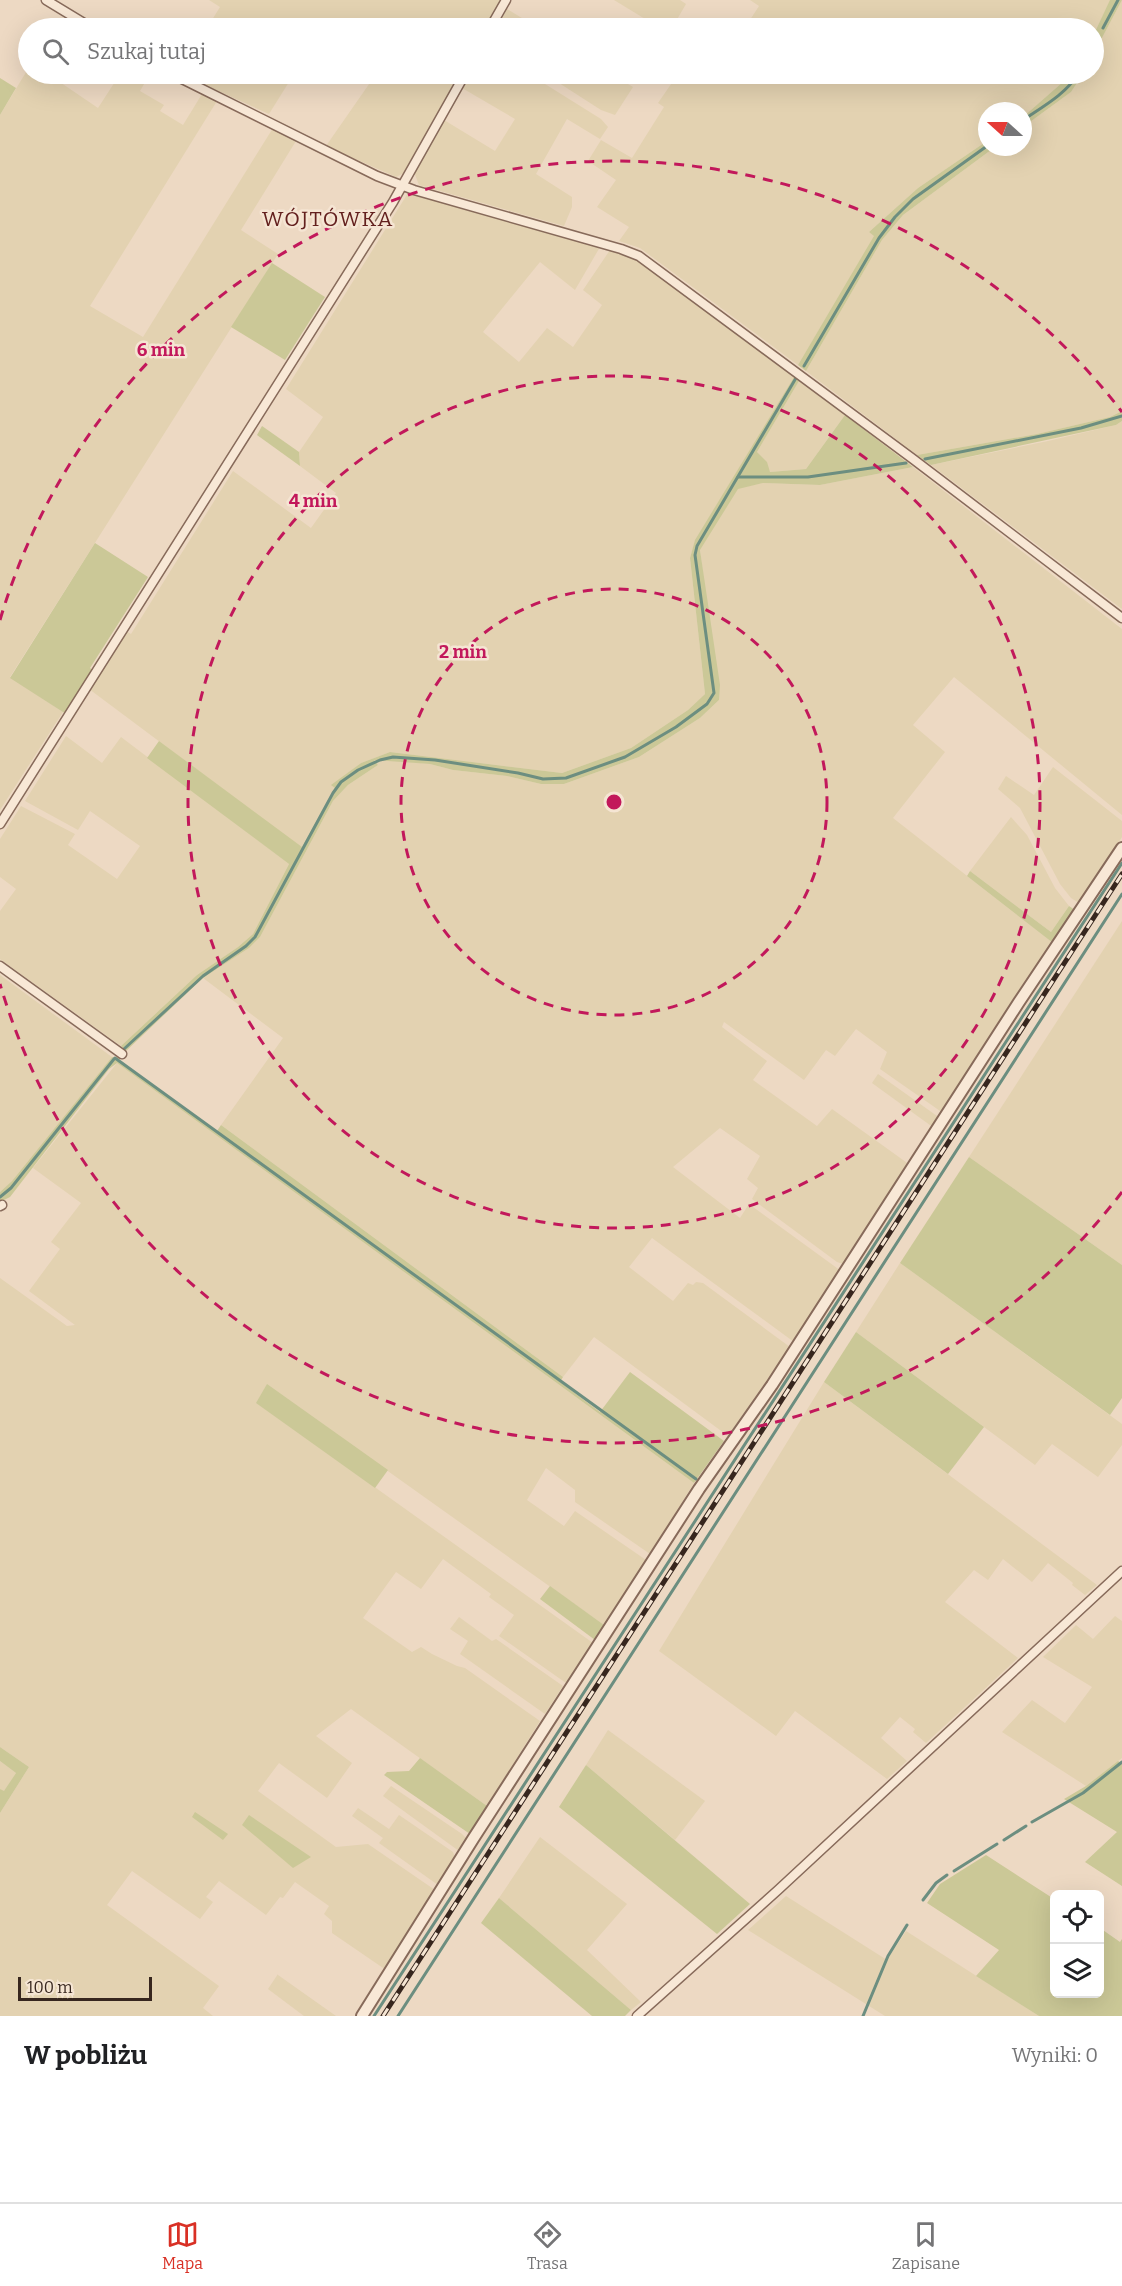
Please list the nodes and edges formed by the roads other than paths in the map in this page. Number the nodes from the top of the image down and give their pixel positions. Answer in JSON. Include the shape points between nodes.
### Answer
{"nodes":[{"id":1,"x":46,"y":0,"type":"edge"},
{"id":2,"x":506,"y":0,"type":"edge"},
{"id":3,"x":76,"y":18,"type":"edge"},
{"id":4,"x":496,"y":18,"type":"edge"},
{"id":5,"x":192,"y":84,"type":"edge"},
{"id":6,"x":459,"y":84,"type":"edge"},
{"id":7,"x":402,"y":185,"type":"junction"},
{"id":8,"x":1122,"y":618,"type":"edge"},
{"id":9,"x":0,"y":824,"type":"edge"},
{"id":10,"x":1122,"y":848,"type":"edge"},
{"id":11,"x":0,"y":966,"type":"edge"},
{"id":12,"x":122,"y":1054,"type":"dead end"},
{"id":13,"x":1122,"y":1571,"type":"edge"},
{"id":14,"x":362,"y":2016,"type":"edge"},
{"id":15,"x":637,"y":2016,"type":"edge"}],
"edges":[{"from":1,"to":3,"type":"street"},
{"from":2,"to":4,"type":"street"},
{"from":5,"to":7,"type":"street"},
{"from":6,"to":7,"type":"street"},
{"from":7,"to":8,"type":"street","via":[[639,256]]},
{"from":7,"to":9,"type":"street"},
{"from":10,"to":14,"type":"street","via":[[778,1376],[699,1489]]},
{"from":11,"to":12,"type":"street"},
{"from":13,"to":15,"type":"street"}]}
